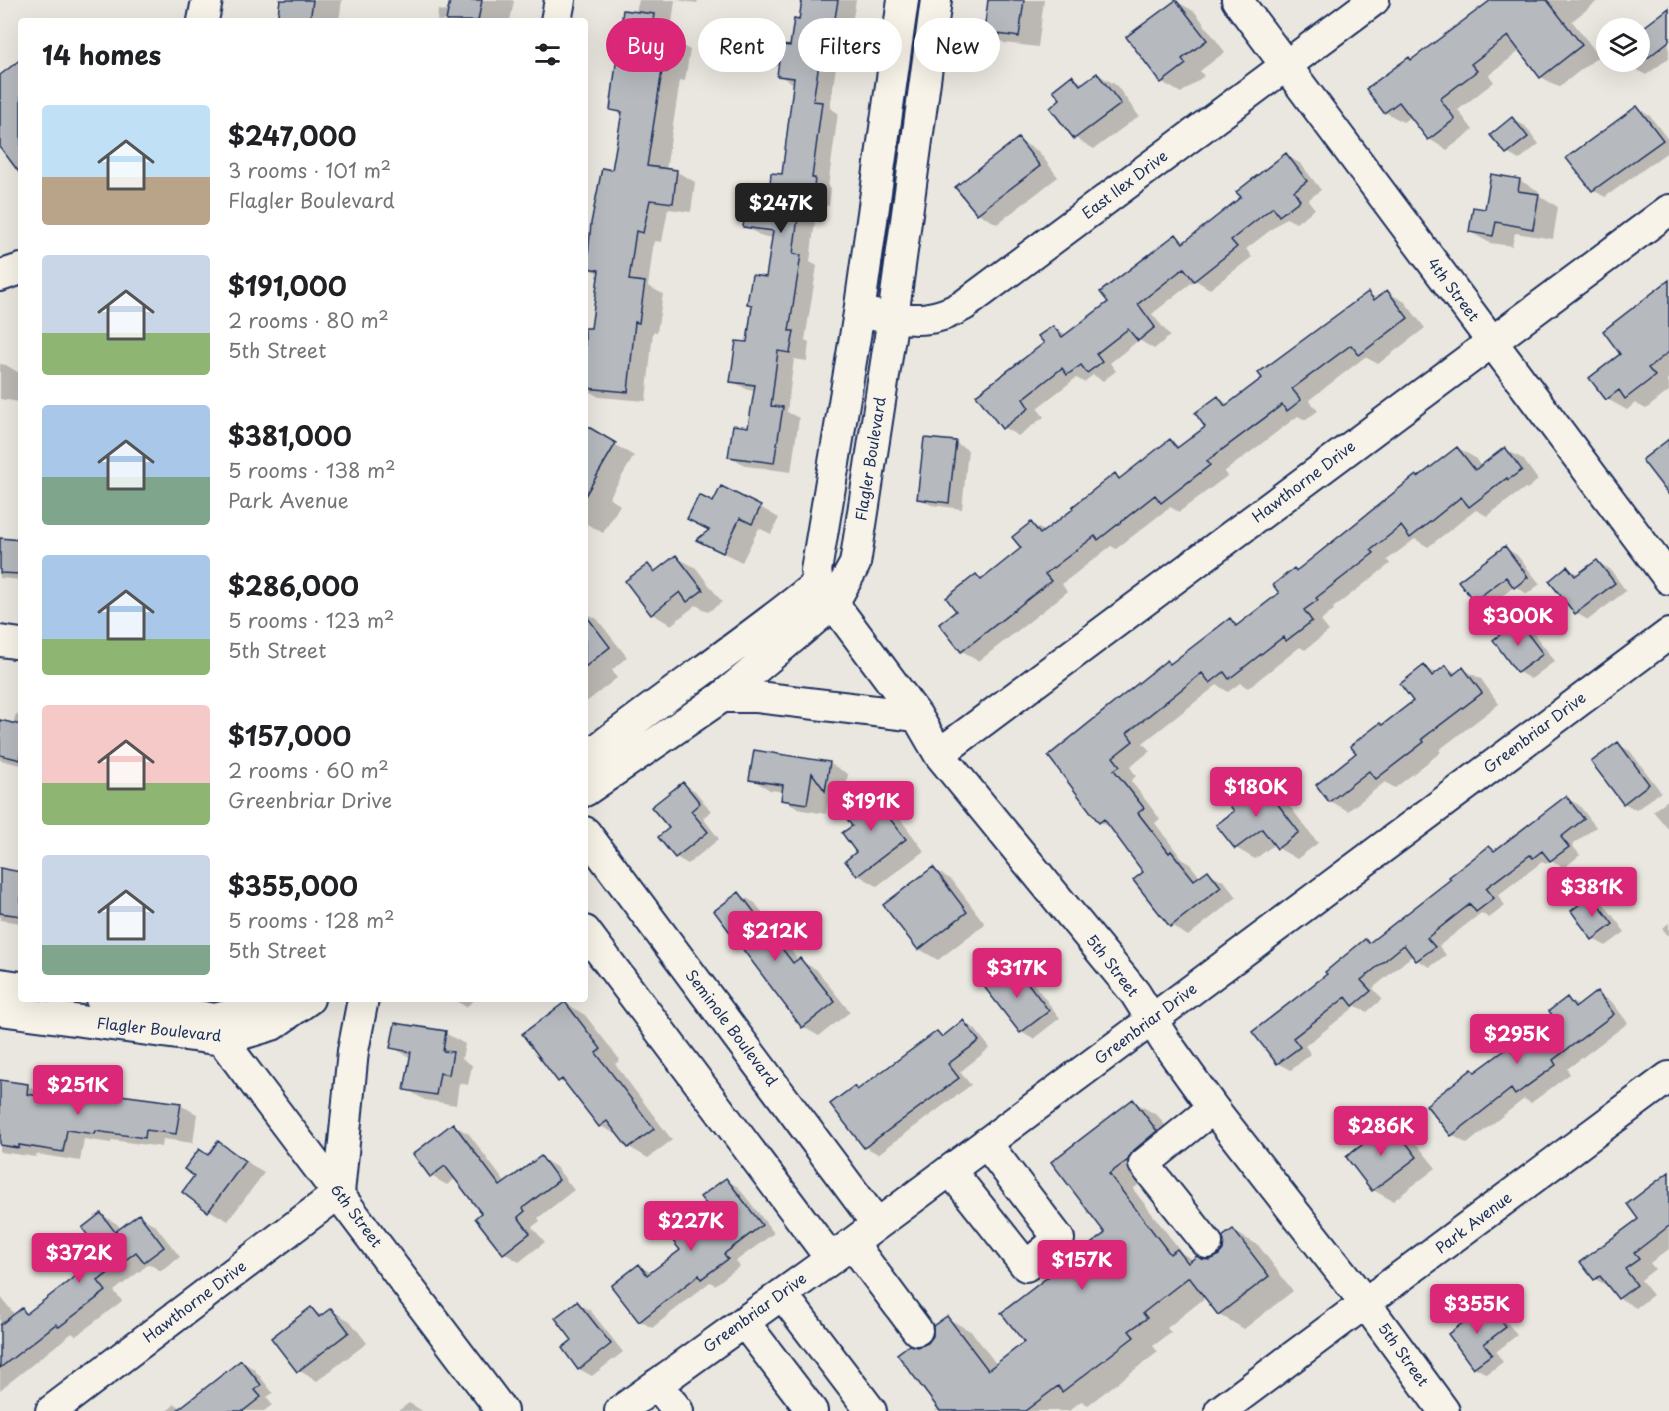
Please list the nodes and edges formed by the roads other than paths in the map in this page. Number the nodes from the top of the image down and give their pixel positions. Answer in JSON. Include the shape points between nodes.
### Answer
{"nodes":[{"id":1,"x":207,"y":0,"type":"edge"},
{"id":2,"x":560,"y":0,"type":"edge"},
{"id":3,"x":903,"y":0,"type":"edge"},
{"id":4,"x":936,"y":0,"type":"edge"},
{"id":5,"x":1237,"y":0,"type":"edge"},
{"id":6,"x":1374,"y":0,"type":"edge"},
{"id":7,"x":204,"y":18,"type":"edge"},
{"id":8,"x":557,"y":18,"type":"edge"},
{"id":9,"x":1286,"y":66,"type":"junction"},
{"id":10,"x":1669,"y":210,"type":"edge"},
{"id":11,"x":18,"y":270,"type":"edge"},
{"id":12,"x":0,"y":276,"type":"edge"},
{"id":13,"x":859,"y":313,"type":"junction"},
{"id":14,"x":893,"y":317,"type":"junction"},
{"id":15,"x":1492,"y":342,"type":"junction"},
{"id":16,"x":1669,"y":579,"type":"edge"},
{"id":17,"x":826,"y":594,"type":"junction"},
{"id":18,"x":1669,"y":634,"type":"edge"},
{"id":19,"x":0,"y":641,"type":"edge"},
{"id":20,"x":18,"y":644,"type":"edge"},
{"id":21,"x":722,"y":698,"type":"junction"},
{"id":22,"x":917,"y":716,"type":"junction"},
{"id":23,"x":939,"y":754,"type":"junction"},
{"id":24,"x":588,"y":757,"type":"edge"},
{"id":25,"x":588,"y":789,"type":"edge"},
{"id":26,"x":588,"y":836,"type":"edge"},
{"id":27,"x":588,"y":935,"type":"edge"},
{"id":28,"x":0,"y":984,"type":"edge"},
{"id":29,"x":18,"y":987,"type":"edge"},
{"id":30,"x":113,"y":1002,"type":"edge"},
{"id":31,"x":261,"y":1002,"type":"edge"},
{"id":32,"x":305,"y":1002,"type":"edge"},
{"id":33,"x":362,"y":1002,"type":"edge"},
{"id":34,"x":0,"y":1010,"type":"edge"},
{"id":35,"x":1151,"y":1019,"type":"junction"},
{"id":36,"x":219,"y":1029,"type":"junction"},
{"id":37,"x":1669,"y":1077,"type":"edge"},
{"id":38,"x":1213,"y":1108,"type":"junction"},
{"id":39,"x":986,"y":1143,"type":"junction"},
{"id":40,"x":950,"y":1170,"type":"junction"},
{"id":41,"x":339,"y":1193,"type":"junction"},
{"id":42,"x":877,"y":1224,"type":"junction"},
{"id":43,"x":1207,"y":1243,"type":"dead end"},
{"id":44,"x":842,"y":1251,"type":"junction"},
{"id":45,"x":782,"y":1294,"type":"junction"},
{"id":46,"x":1366,"y":1304,"type":"junction"},
{"id":47,"x":744,"y":1322,"type":"junction"},
{"id":48,"x":917,"y":1330,"type":"dead end"},
{"id":49,"x":657,"y":1384,"type":"junction"},
{"id":50,"x":51,"y":1411,"type":"edge"},
{"id":51,"x":502,"y":1411,"type":"edge"},
{"id":52,"x":620,"y":1411,"type":"edge"},
{"id":53,"x":678,"y":1411,"type":"edge"},
{"id":54,"x":812,"y":1411,"type":"edge"},
{"id":55,"x":871,"y":1411,"type":"edge"},
{"id":56,"x":1220,"y":1411,"type":"edge"},
{"id":57,"x":1444,"y":1411,"type":"edge"}],
"edges":[{"from":1,"to":7,"type":"street"},
{"from":2,"to":8,"type":"street"},
{"from":3,"to":13,"type":"street"},
{"from":4,"to":14,"type":"street","name":"Flagler Boulevard"},
{"from":5,"to":9,"type":"street","name":"4th Street"},
{"from":6,"to":9,"type":"street","name":"East Ilex Drive"},
{"from":9,"to":14,"type":"street","name":"East Ilex Drive","via":[[950,314],[916,320]]},
{"from":9,"to":15,"type":"street","name":"4th Street"},
{"from":10,"to":15,"type":"street","name":"Hawthorne Drive"},
{"from":11,"to":12,"type":"street"},
{"from":13,"to":14,"type":"street","name":"East Ilex Drive"},
{"from":13,"to":17,"type":"street","via":[[816,571]]},
{"from":14,"to":17,"type":"street","name":"Flagler Boulevard","via":[[855,564]]},
{"from":15,"to":16,"type":"street","name":"4th Street"},
{"from":15,"to":23,"type":"street","name":"Hawthorne Drive"},
{"from":17,"to":21,"type":"street","name":"Flagler Boulevard"},
{"from":17,"to":22,"type":"street","name":"5th Street"},
{"from":17,"to":24,"type":"street","name":"Flagler Boulevard","via":[[776,618]]},
{"from":18,"to":35,"type":"street","name":"Greenbriar Drive"},
{"from":19,"to":20,"type":"street"},
{"from":21,"to":22,"type":"street","via":[[757,697]]},
{"from":21,"to":25,"type":"street","name":"Flagler Boulevard"},
{"from":22,"to":23,"type":"street","name":"5th Street"},
{"from":23,"to":35,"type":"street","name":"5th Street","via":[[1135,993]]},
{"from":26,"to":42,"type":"street","name":"Seminole Boulevard"},
{"from":27,"to":44,"type":"street"},
{"from":28,"to":29,"type":"street"},
{"from":30,"to":36,"type":"street","name":"Flagler Boulevard"},
{"from":31,"to":36,"type":"street","name":"Flagler Boulevard"},
{"from":32,"to":36,"type":"street","name":"Flagler Boulevard","via":[[272,1025]]},
{"from":33,"to":41,"type":"street","via":[[352,1050]]},
{"from":34,"to":36,"type":"street","name":"Flagler Boulevard"},
{"from":35,"to":38,"type":"street","name":"5th Street"},
{"from":35,"to":39,"type":"street","name":"Greenbriar Drive"},
{"from":36,"to":41,"type":"street","name":"6th Street"},
{"from":37,"to":46,"type":"street","name":"Park Avenue"},
{"from":38,"to":43,"type":"street","via":[[1144,1164]]},
{"from":38,"to":46,"type":"street","name":"5th Street"},
{"from":39,"to":40,"type":"street","name":"Greenbriar Drive"},
{"from":39,"to":40,"type":"street","via":[[1059,1239],[1026,1266]]},
{"from":40,"to":42,"type":"street","name":"Greenbriar Drive"},
{"from":41,"to":50,"type":"street","name":"Hawthorne Drive"},
{"from":41,"to":51,"type":"street","name":"6th Street"},
{"from":42,"to":44,"type":"street","name":"Greenbriar Drive"},
{"from":44,"to":45,"type":"street","name":"Greenbriar Drive"},
{"from":44,"to":48,"type":"street"},
{"from":45,"to":47,"type":"street","name":"Greenbriar Drive"},
{"from":45,"to":55,"type":"street"},
{"from":46,"to":56,"type":"street","name":"Park Avenue"},
{"from":46,"to":57,"type":"street","name":"5th Street"},
{"from":47,"to":49,"type":"street","name":"Greenbriar Drive"},
{"from":47,"to":54,"type":"street"},
{"from":49,"to":52,"type":"street","name":"Greenbriar Drive"},
{"from":49,"to":53,"type":"street"}]}
